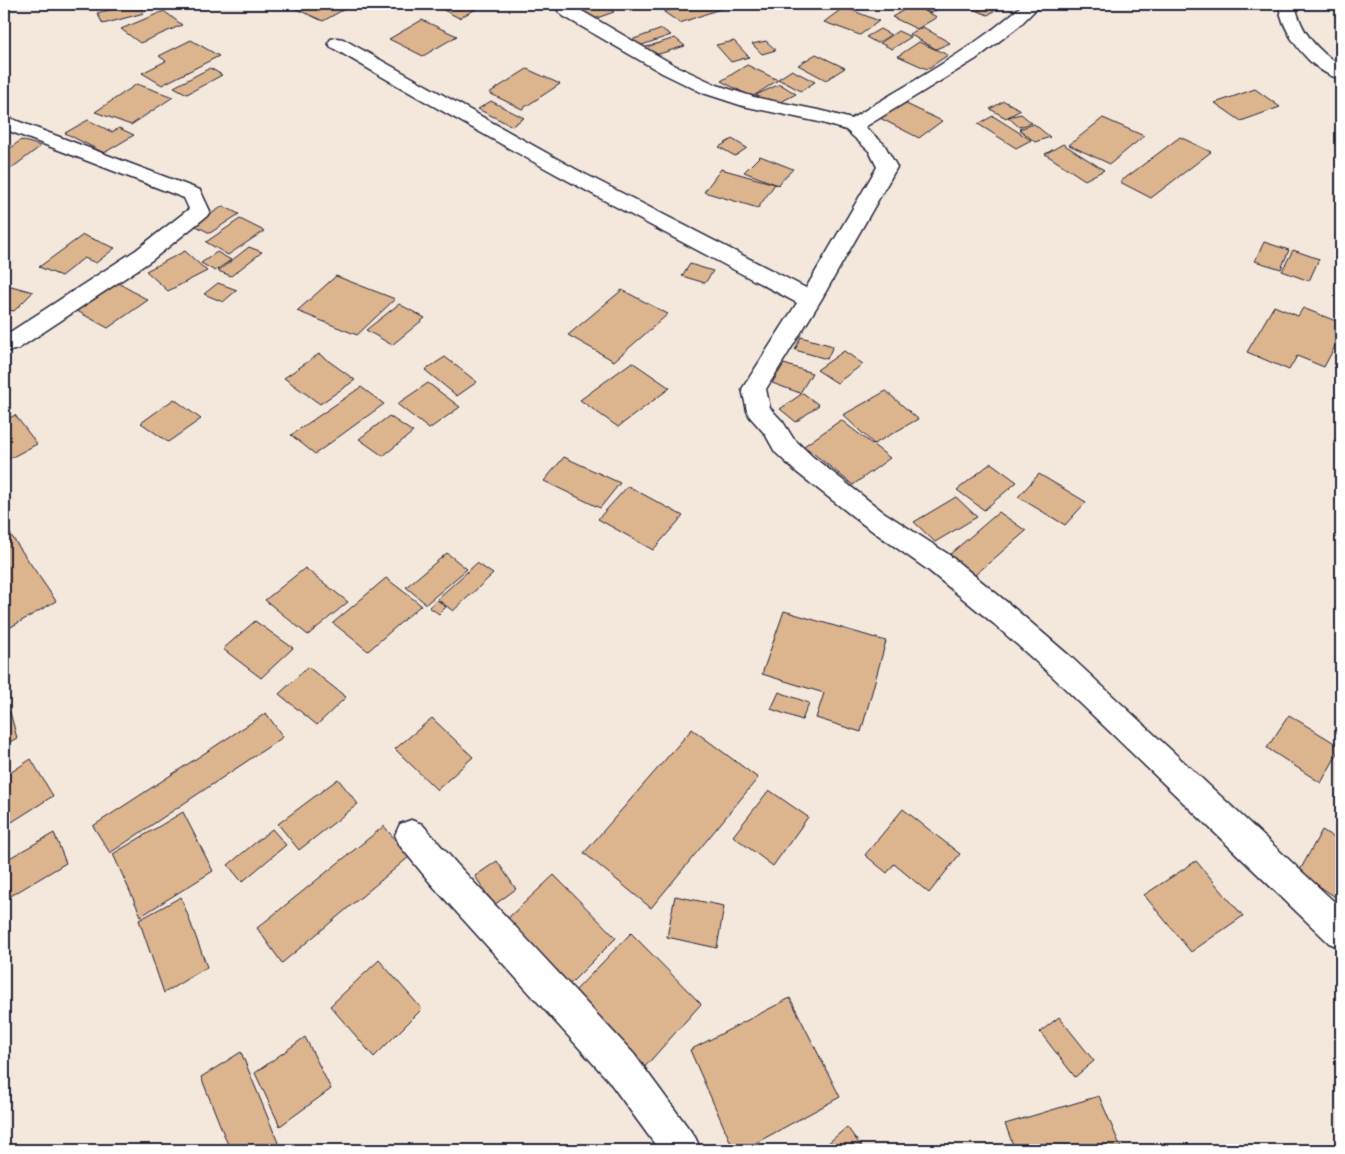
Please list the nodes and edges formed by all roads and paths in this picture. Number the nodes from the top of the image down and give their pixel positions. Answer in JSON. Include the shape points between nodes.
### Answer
{"nodes":[{"id":1,"x":560,"y":4,"type":"edge"},
{"id":2,"x":1033,"y":4,"type":"edge"},
{"id":3,"x":1287,"y":4,"type":"edge"},
{"id":4,"x":337,"y":43,"type":"dead end"},
{"id":5,"x":1341,"y":74,"type":"edge"},
{"id":6,"x":4,"y":122,"type":"edge"},
{"id":7,"x":853,"y":126,"type":"junction"},
{"id":8,"x":810,"y":300,"type":"junction"},
{"id":9,"x":10,"y":343,"type":"dead end"},
{"id":10,"x":411,"y":835,"type":"dead end"},
{"id":11,"x":1341,"y":932,"type":"edge"},
{"id":12,"x":682,"y":1150,"type":"edge"}],
"edges":[{"from":1,"to":7,"type":"street","via":[[668,69],[710,89],[750,102]]},
{"from":2,"to":7,"type":"street","via":[[979,50]]},
{"from":3,"to":5,"type":"street","via":[[1292,29],[1320,60]]},
{"from":4,"to":8,"type":"street","via":[[580,181]]},
{"from":6,"to":9,"type":"street","via":[[193,194],[200,211],[144,255]]},
{"from":7,"to":8,"type":"street","via":[[877,148],[887,167]]},
{"from":8,"to":11,"type":"street","via":[[754,389],[759,411],[784,445],[873,518],[938,562],[1004,616]]},
{"from":10,"to":12,"type":"street","via":[[622,1067]]}]}
